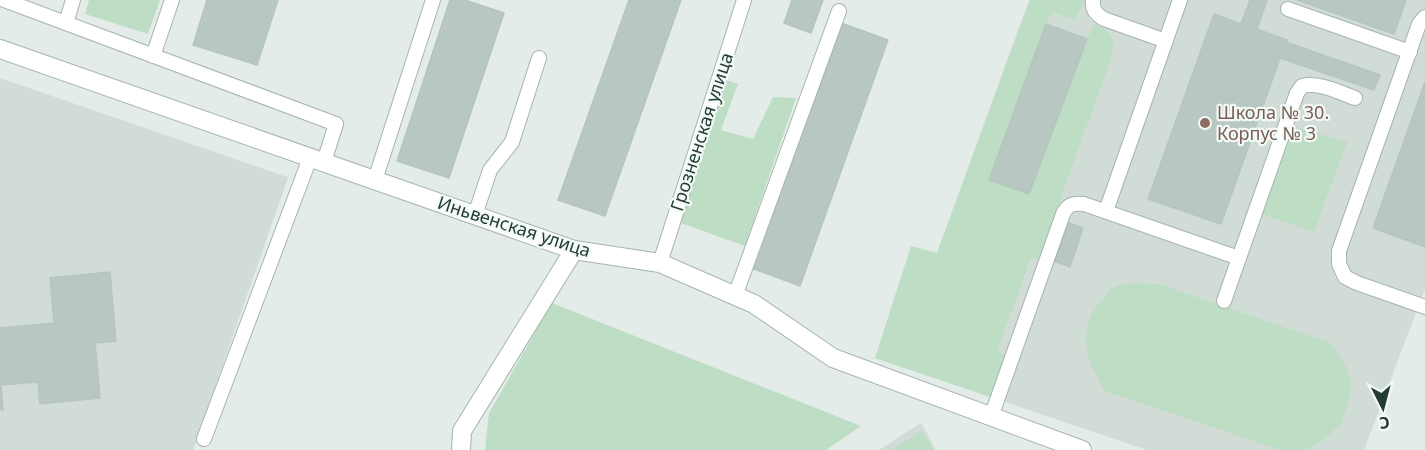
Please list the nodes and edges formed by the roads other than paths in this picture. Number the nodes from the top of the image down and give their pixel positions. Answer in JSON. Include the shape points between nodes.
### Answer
{"nodes":[{"id":1,"x":4,"y":0,"type":"edge"},
{"id":2,"x":73,"y":0,"type":"edge"},
{"id":3,"x":172,"y":0,"type":"edge"},
{"id":4,"x":433,"y":0,"type":"edge"},
{"id":5,"x":744,"y":0,"type":"edge"},
{"id":6,"x":1093,"y":0,"type":"edge"},
{"id":7,"x":1180,"y":0,"type":"edge"},
{"id":8,"x":1288,"y":9,"type":"dead end"},
{"id":9,"x":839,"y":11,"type":"dead end"},
{"id":10,"x":1425,"y":17,"type":"edge"},
{"id":11,"x":66,"y":23,"type":"junction"},
{"id":12,"x":1166,"y":41,"type":"junction"},
{"id":13,"x":0,"y":49,"type":"edge"},
{"id":14,"x":1410,"y":52,"type":"junction"},
{"id":15,"x":153,"y":56,"type":"junction"},
{"id":16,"x":539,"y":58,"type":"dead end"},
{"id":17,"x":1355,"y":98,"type":"dead end"},
{"id":18,"x":317,"y":160,"type":"junction"},
{"id":19,"x":375,"y":180,"type":"junction"},
{"id":20,"x":1106,"y":211,"type":"junction"},
{"id":21,"x":475,"y":215,"type":"junction"},
{"id":22,"x":574,"y":250,"type":"junction"},
{"id":23,"x":1239,"y":258,"type":"junction"},
{"id":24,"x":660,"y":263,"type":"junction"},
{"id":25,"x":735,"y":296,"type":"junction"},
{"id":26,"x":1224,"y":301,"type":"dead end"},
{"id":27,"x":1425,"y":307,"type":"edge"},
{"id":28,"x":992,"y":417,"type":"junction"},
{"id":29,"x":204,"y":440,"type":"dead end"},
{"id":30,"x":461,"y":450,"type":"edge"},
{"id":31,"x":1082,"y":450,"type":"edge"}],
"edges":[{"from":1,"to":11,"type":"lane"},
{"from":2,"to":11,"type":"lane"},
{"from":3,"to":15,"type":"lane"},
{"from":4,"to":19,"type":"lane"},
{"from":5,"to":24,"type":"lane","name":"Грозненская улица"},
{"from":6,"to":12,"type":"lane","via":[[1096,14],[1104,19]]},
{"from":7,"to":12,"type":"lane"},
{"from":8,"to":14,"type":"lane"},
{"from":9,"to":25,"type":"lane"},
{"from":10,"to":14,"type":"lane"},
{"from":11,"to":15,"type":"lane"},
{"from":12,"to":20,"type":"lane"},
{"from":13,"to":18,"type":"street","name":"Иньвенская улица"},
{"from":14,"to":27,"type":"lane","via":[[1339,251],[1339,264],[1345,277],[1357,283]]},
{"from":15,"to":18,"type":"lane","via":[[336,124]]},
{"from":16,"to":21,"type":"lane","via":[[512,142],[490,170]]},
{"from":17,"to":23,"type":"lane","via":[[1318,85],[1302,86]]},
{"from":18,"to":19,"type":"street","name":"Иньвенская улица"},
{"from":18,"to":29,"type":"lane"},
{"from":19,"to":21,"type":"street","name":"Иньвенская улица"},
{"from":20,"to":23,"type":"lane"},
{"from":20,"to":28,"type":"lane","via":[[1075,203],[1066,207]]},
{"from":21,"to":22,"type":"street","name":"Иньвенская улица"},
{"from":22,"to":24,"type":"street","name":"Иньвенская улица"},
{"from":22,"to":30,"type":"street","via":[[462,431]]},
{"from":23,"to":26,"type":"lane"},
{"from":24,"to":25,"type":"street","name":"Иньвенская улица"},
{"from":25,"to":28,"type":"street","name":"Иньвенская улица","via":[[754,304],[832,358]]},
{"from":28,"to":31,"type":"street","name":"Иньвенская улица"}]}
